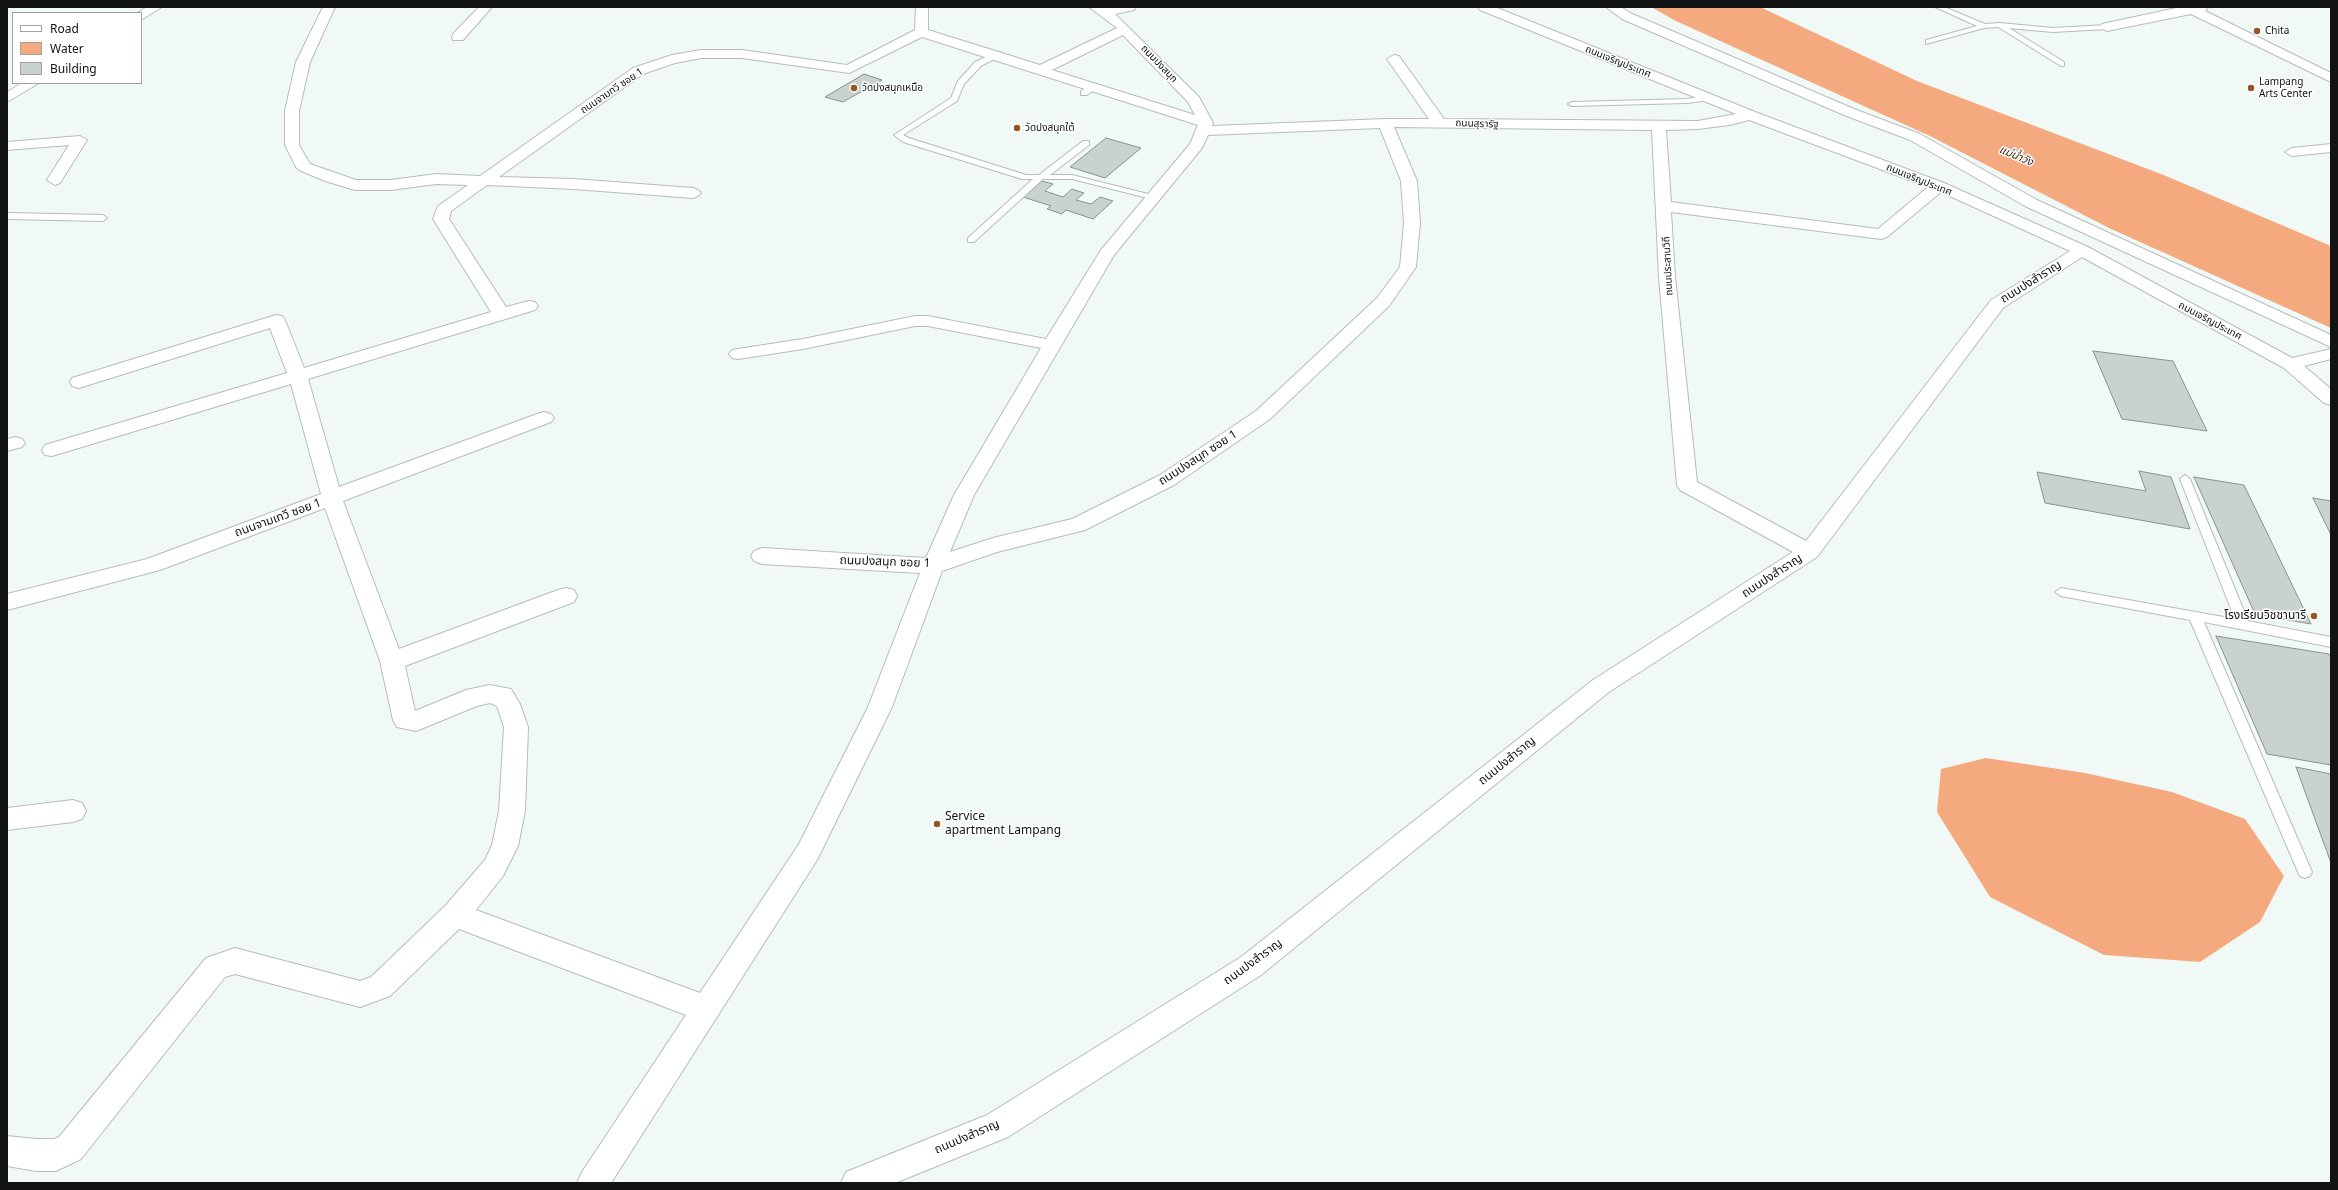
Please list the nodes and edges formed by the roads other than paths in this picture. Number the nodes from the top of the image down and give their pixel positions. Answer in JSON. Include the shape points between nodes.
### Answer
{"nodes":[{"id":1,"x":156,"y":7,"type":"edge"},
{"id":2,"x":328,"y":7,"type":"edge"},
{"id":3,"x":486,"y":7,"type":"edge"},
{"id":4,"x":922,"y":7,"type":"edge"},
{"id":5,"x":1130,"y":7,"type":"edge"},
{"id":6,"x":1484,"y":7,"type":"edge"},
{"id":7,"x":1612,"y":7,"type":"edge"},
{"id":8,"x":1938,"y":7,"type":"edge"},
{"id":9,"x":2209,"y":7,"type":"edge"},
{"id":10,"x":2190,"y":8,"type":"edge"},
{"id":11,"x":1101,"y":10,"type":"edge"},
{"id":12,"x":142,"y":15,"type":"edge"},
{"id":13,"x":2000,"y":25,"type":"junction"},
{"id":14,"x":1984,"y":26,"type":"junction"},
{"id":15,"x":2106,"y":27,"type":"joint"},
{"id":16,"x":1125,"y":29,"type":"junction"},
{"id":17,"x":921,"y":32,"type":"junction"},
{"id":18,"x":458,"y":37,"type":"dead end"},
{"id":19,"x":1929,"y":42,"type":"dead end"},
{"id":20,"x":997,"y":54,"type":"junction"},
{"id":21,"x":1394,"y":59,"type":"dead end"},
{"id":22,"x":2061,"y":64,"type":"dead end"},
{"id":23,"x":1042,"y":70,"type":"junction"},
{"id":24,"x":2331,"y":78,"type":"edge"},
{"id":25,"x":30,"y":84,"type":"edge"},
{"id":26,"x":7,"y":98,"type":"edge"},
{"id":27,"x":1706,"y":98,"type":"junction"},
{"id":28,"x":1572,"y":104,"type":"dead end"},
{"id":29,"x":1750,"y":115,"type":"junction"},
{"id":30,"x":1385,"y":123,"type":"junction"},
{"id":31,"x":1439,"y":123,"type":"junction"},
{"id":32,"x":1659,"y":126,"type":"junction"},
{"id":33,"x":1205,"y":127,"type":"junction"},
{"id":34,"x":1086,"y":142,"type":"dead end"},
{"id":35,"x":7,"y":146,"type":"edge"},
{"id":36,"x":2331,"y":148,"type":"edge"},
{"id":37,"x":2292,"y":152,"type":"dead end"},
{"id":38,"x":1041,"y":177,"type":"junction"},
{"id":39,"x":55,"y":180,"type":"dead end"},
{"id":40,"x":483,"y":181,"type":"junction"},
{"id":41,"x":1938,"y":186,"type":"junction"},
{"id":42,"x":692,"y":193,"type":"dead end"},
{"id":43,"x":1153,"y":198,"type":"junction"},
{"id":44,"x":1664,"y":206,"type":"junction"},
{"id":45,"x":7,"y":216,"type":"edge"},
{"id":46,"x":103,"y":218,"type":"dead end"},
{"id":47,"x":971,"y":240,"type":"dead end"},
{"id":48,"x":2082,"y":250,"type":"junction"},
{"id":49,"x":529,"y":306,"type":"dead end"},
{"id":50,"x":502,"y":315,"type":"junction"},
{"id":51,"x":2331,"y":342,"type":"edge"},
{"id":52,"x":1052,"y":344,"type":"junction"},
{"id":53,"x":738,"y":354,"type":"dead end"},
{"id":54,"x":2331,"y":354,"type":"edge"},
{"id":55,"x":2290,"y":364,"type":"junction"},
{"id":56,"x":298,"y":377,"type":"junction"},
{"id":57,"x":79,"y":382,"type":"dead end"},
{"id":58,"x":2331,"y":399,"type":"edge"},
{"id":59,"x":544,"y":418,"type":"dead end"},
{"id":60,"x":52,"y":450,"type":"dead end"},
{"id":61,"x":2184,"y":479,"type":"dead end"},
{"id":62,"x":332,"y":498,"type":"junction"},
{"id":63,"x":1809,"y":552,"type":"junction"},
{"id":64,"x":762,"y":556,"type":"dead end"},
{"id":65,"x":933,"y":566,"type":"junction"},
{"id":66,"x":2062,"y":592,"type":"dead end"},
{"id":67,"x":566,"y":596,"type":"dead end"},
{"id":68,"x":7,"y":602,"type":"edge"},
{"id":69,"x":2196,"y":616,"type":"junction"},
{"id":70,"x":2243,"y":625,"type":"junction"},
{"id":71,"x":2331,"y":642,"type":"edge"},
{"id":72,"x":392,"y":661,"type":"junction"},
{"id":73,"x":73,"y":811,"type":"dead end"},
{"id":74,"x":7,"y":819,"type":"edge"},
{"id":75,"x":2305,"y":872,"type":"dead end"},
{"id":76,"x":455,"y":915,"type":"junction"},
{"id":77,"x":706,"y":1008,"type":"junction"},
{"id":78,"x":7,"y":1151,"type":"edge"},
{"id":79,"x":593,"y":1183,"type":"edge"},
{"id":80,"x":857,"y":1183,"type":"edge"}],
"edges":[{"from":1,"to":12,"type":"street"},
{"from":2,"to":40,"type":"street","via":[[303,62],[292,111],[292,145],[304,167],[355,185],[391,185],[436,179]]},
{"from":3,"to":18,"type":"street"},
{"from":4,"to":17,"type":"street"},
{"from":5,"to":11,"type":"street"},
{"from":6,"to":27,"type":"street","name":"ถนนเจริญประเทศ"},
{"from":7,"to":51,"type":"street","via":[[1626,16],[1849,112],[1915,137],[2031,203]]},
{"from":8,"to":14,"type":"lane"},
{"from":9,"to":10,"type":"street"},
{"from":10,"to":15,"type":"street"},
{"from":10,"to":24,"type":"street"},
{"from":11,"to":16,"type":"street","name":"ถนนปงสนุก"},
{"from":13,"to":14,"type":"lane"},
{"from":13,"to":15,"type":"lane","via":[[2053,30]]},
{"from":13,"to":22,"type":"lane"},
{"from":14,"to":19,"type":"lane"},
{"from":16,"to":23,"type":"street"},
{"from":16,"to":33,"type":"street","name":"ถนนปงสนุก","via":[[1194,100]]},
{"from":17,"to":20,"type":"street"},
{"from":17,"to":40,"type":"street","name":"ถนนจามทวี ซอย 1","via":[[849,69],[742,54],[701,54],[666,61],[638,71]]},
{"from":20,"to":23,"type":"street"},
{"from":20,"to":38,"type":"lane","via":[[978,64],[961,83],[954,99],[898,135],[906,140],[1025,177]]},
{"from":21,"to":31,"type":"street"},
{"from":23,"to":33,"type":"street","via":[[1089,89]]},
{"from":25,"to":26,"type":"street"},
{"from":27,"to":28,"type":"lane","via":[[1687,101]]},
{"from":27,"to":29,"type":"street","name":"ถนนเจริญประเทศ"},
{"from":29,"to":32,"type":"street","name":"ถนนสุรารัฐ","via":[[1698,125]]},
{"from":29,"to":41,"type":"street","name":"ถนนเจริญประเทศ"},
{"from":30,"to":31,"type":"street","name":"ถนนสุรารัฐ"},
{"from":30,"to":33,"type":"street","name":"ถนนสุรารัฐ"},
{"from":30,"to":65,"type":"street","name":"ถนนปงสนุก ซอย 1","via":[[1409,181],[1412,223],[1408,267],[1383,302],[1263,415],[1168,480],[1078,524],[993,545]]},
{"from":31,"to":32,"type":"street","name":"ถนนสุรารัฐ"},
{"from":32,"to":44,"type":"street","name":"ถนนประสานวิถี"},
{"from":33,"to":43,"type":"street","via":[[1197,145]]},
{"from":34,"to":38,"type":"lane"},
{"from":35,"to":39,"type":"street","via":[[80,140]]},
{"from":36,"to":37,"type":"street"},
{"from":38,"to":43,"type":"lane","via":[[1072,177]]},
{"from":38,"to":47,"type":"lane"},
{"from":40,"to":42,"type":"street","via":[[581,184]]},
{"from":40,"to":50,"type":"street","name":"ถนนจามทวี ซอย 1","via":[[444,209],[440,219]]},
{"from":41,"to":44,"type":"street","via":[[1881,234]]},
{"from":41,"to":48,"type":"street","name":"ถนนเจริญประเทศ"},
{"from":43,"to":52,"type":"street","via":[[1107,253]]},
{"from":44,"to":63,"type":"street","name":"ถนนประสานวิถี","via":[[1667,277],[1687,485]]},
{"from":45,"to":46,"type":"lane"},
{"from":48,"to":55,"type":"street","name":"ถนนเจริญประเทศ"},
{"from":48,"to":63,"type":"street","name":"ถนนปงสำราญ","via":[[1997,304]]},
{"from":49,"to":50,"type":"street"},
{"from":50,"to":56,"type":"street"},
{"from":52,"to":53,"type":"street","via":[[928,321],[915,321],[803,344]]},
{"from":52,"to":65,"type":"street","via":[[964,495]]},
{"from":54,"to":55,"type":"street"},
{"from":55,"to":58,"type":"street","name":"ถนนเจริญประเทศ"},
{"from":56,"to":57,"type":"street","via":[[276,320]]},
{"from":56,"to":60,"type":"street"},
{"from":56,"to":62,"type":"street"},
{"from":59,"to":62,"type":"street","name":"ถนนจามเทวี ซอย 1"},
{"from":61,"to":70,"type":"lane"},
{"from":62,"to":68,"type":"street","name":"ถนนจามเทวี ซอย 1","via":[[152,565]]},
{"from":62,"to":72,"type":"street"},
{"from":63,"to":80,"type":"street","name":"ถนนปงสำราญ","via":[[1601,686],[1251,966],[996,1126]]},
{"from":64,"to":65,"type":"street","name":"ถนนปงสนุก ซอย 1"},
{"from":65,"to":77,"type":"street","via":[[880,707],[808,852]]},
{"from":66,"to":69,"type":"lane"},
{"from":67,"to":72,"type":"street"},
{"from":69,"to":70,"type":"lane"},
{"from":69,"to":75,"type":"lane"},
{"from":70,"to":71,"type":"lane"},
{"from":72,"to":76,"type":"street","via":[[405,720],[416,721],[474,697],[490,694],[503,696],[516,727],[512,811],[505,846],[494,868]]},
{"from":73,"to":74,"type":"street"},
{"from":76,"to":77,"type":"street"},
{"from":76,"to":78,"type":"street","via":[[380,987],[360,994],[235,961],[216,967],[70,1148],[56,1155],[36,1156]]},
{"from":77,"to":79,"type":"street"}]}
